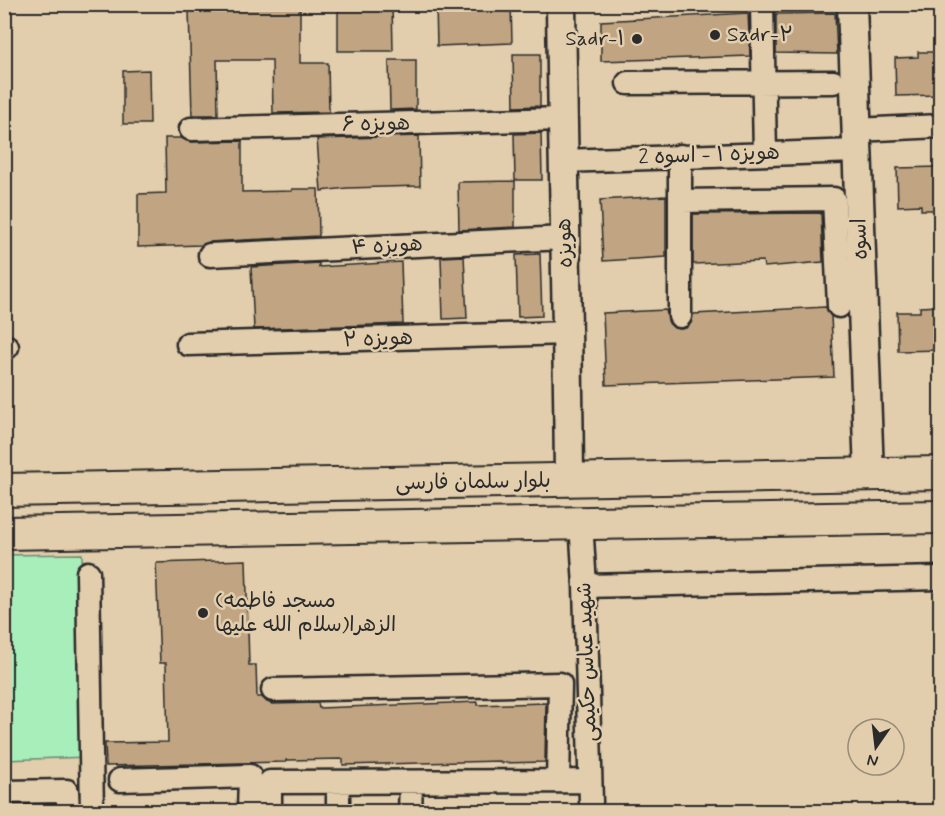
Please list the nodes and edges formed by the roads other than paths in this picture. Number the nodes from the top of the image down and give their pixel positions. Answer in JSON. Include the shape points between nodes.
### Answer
{"nodes":[{"id":1,"x":561,"y":4,"type":"edge"},
{"id":2,"x":762,"y":4,"type":"edge"},
{"id":3,"x":852,"y":4,"type":"edge"},
{"id":4,"x":763,"y":82,"type":"junction"},
{"id":5,"x":833,"y":82,"type":"dead end"},
{"id":6,"x":628,"y":83,"type":"dead end"},
{"id":7,"x":562,"y":119,"type":"junction"},
{"id":8,"x":940,"y":126,"type":"edge"},
{"id":9,"x":191,"y":129,"type":"dead end"},
{"id":10,"x":856,"y":140,"type":"junction"},
{"id":11,"x":765,"y":154,"type":"junction"},
{"id":12,"x":680,"y":156,"type":"junction"},
{"id":13,"x":562,"y":160,"type":"junction"},
{"id":14,"x":680,"y":201,"type":"junction"},
{"id":15,"x":565,"y":238,"type":"junction"},
{"id":16,"x":210,"y":255,"type":"dead end"},
{"id":17,"x":839,"y":306,"type":"dead end"},
{"id":18,"x":680,"y":316,"type":"dead end"},
{"id":19,"x":568,"y":333,"type":"junction"},
{"id":20,"x":188,"y":345,"type":"dead end"},
{"id":21,"x":940,"y":473,"type":"edge"},
{"id":22,"x":869,"y":474,"type":"junction"},
{"id":23,"x":569,"y":481,"type":"junction"},
{"id":24,"x":4,"y":490,"type":"edge"},
{"id":25,"x":940,"y":517,"type":"edge"},
{"id":26,"x":581,"y":522,"type":"junction"},
{"id":27,"x":4,"y":533,"type":"edge"},
{"id":28,"x":88,"y":573,"type":"dead end"},
{"id":29,"x":940,"y":578,"type":"edge"},
{"id":30,"x":585,"y":586,"type":"junction"},
{"id":31,"x":273,"y":690,"type":"dead end"},
{"id":32,"x":120,"y":780,"type":"dead end"},
{"id":33,"x":558,"y":781,"type":"junction"},
{"id":34,"x":338,"y":782,"type":"junction"},
{"id":35,"x":411,"y":782,"type":"junction"},
{"id":36,"x":4,"y":792,"type":"edge"},
{"id":37,"x":68,"y":812,"type":"edge"},
{"id":38,"x":92,"y":812,"type":"edge"},
{"id":39,"x":249,"y":812,"type":"edge"},
{"id":40,"x":270,"y":812,"type":"edge"},
{"id":41,"x":338,"y":812,"type":"edge"},
{"id":42,"x":410,"y":812,"type":"edge"}],
"edges":[{"from":1,"to":7,"type":"street","name":"هویزه"},
{"from":2,"to":4,"type":"street"},
{"from":3,"to":10,"type":"street","name":"اسوه"},
{"from":4,"to":5,"type":"street"},
{"from":4,"to":6,"type":"street"},
{"from":4,"to":11,"type":"street"},
{"from":7,"to":9,"type":"street","name":"هویزه ۶"},
{"from":7,"to":13,"type":"street","name":"هویزه"},
{"from":8,"to":10,"type":"street","name":"هویزه ۱ - اسوه 2"},
{"from":10,"to":11,"type":"street","name":"هویزه ۱ - اسوه 2"},
{"from":10,"to":22,"type":"street","name":"اسوه"},
{"from":11,"to":12,"type":"street","name":"هویزه ۱ - اسوه 2"},
{"from":12,"to":13,"type":"street","name":"هویزه ۱ - اسوه 2"},
{"from":12,"to":14,"type":"street"},
{"from":13,"to":15,"type":"street","name":"هویزه"},
{"from":14,"to":17,"type":"street","via":[[834,200]]},
{"from":14,"to":18,"type":"street"},
{"from":15,"to":16,"type":"street","name":"هویزه ۴"},
{"from":15,"to":19,"type":"street","name":"هویزه"},
{"from":19,"to":20,"type":"street","name":"هویزه ۲"},
{"from":19,"to":23,"type":"street","name":"هویزه"},
{"from":21,"to":22,"type":"main road","name":"بلوار سلمان فارسی"},
{"from":22,"to":23,"type":"main road","name":"بلوار سلمان فارسی"},
{"from":23,"to":24,"type":"main road","name":"بلوار سلمان فارسی"},
{"from":25,"to":26,"type":"main road","name":"بلوار سلمان فارسی"},
{"from":26,"to":27,"type":"main road","name":"بلوار سلمان فارسی"},
{"from":26,"to":30,"type":"street","name":"شهید عباس حکیمی"},
{"from":28,"to":38,"type":"street"},
{"from":29,"to":30,"type":"street"},
{"from":30,"to":33,"type":"street","name":"شهید عباس حکیمی","via":[[591,792]]},
{"from":31,"to":33,"type":"street","via":[[560,684]]},
{"from":32,"to":39,"type":"street","via":[[250,776]]},
{"from":33,"to":35,"type":"street"},
{"from":34,"to":35,"type":"street"},
{"from":34,"to":40,"type":"street","via":[[270,782]]},
{"from":34,"to":41,"type":"street"},
{"from":35,"to":42,"type":"street"},
{"from":36,"to":37,"type":"street","via":[[67,791]]}]}
